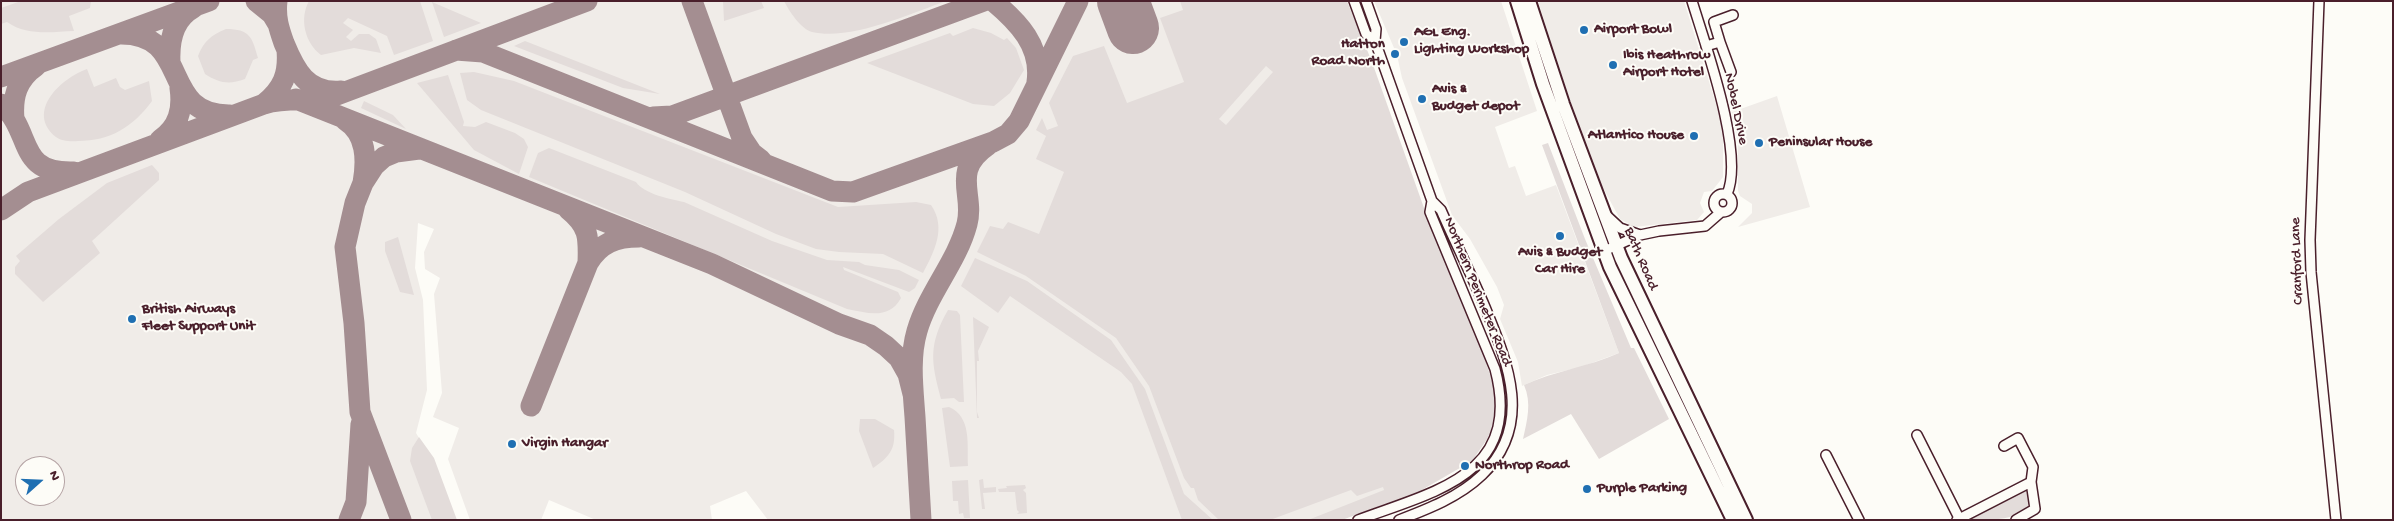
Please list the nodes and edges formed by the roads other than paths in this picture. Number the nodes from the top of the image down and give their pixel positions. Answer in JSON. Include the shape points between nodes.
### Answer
{"nodes":[{"id":1,"x":1354,"y":1,"type":"edge"},
{"id":2,"x":1366,"y":1,"type":"edge"},
{"id":3,"x":1517,"y":1,"type":"edge"},
{"id":4,"x":1529,"y":1,"type":"edge"},
{"id":5,"x":1692,"y":1,"type":"edge"},
{"id":6,"x":2319,"y":1,"type":"edge"},
{"id":7,"x":1732,"y":15,"type":"dead end"},
{"id":8,"x":1375,"y":41,"type":"junction"},
{"id":9,"x":1720,"y":42,"type":"junction"},
{"id":10,"x":1706,"y":46,"type":"junction"},
{"id":11,"x":1731,"y":72,"type":"dead end"},
{"id":12,"x":1727,"y":194,"type":"junction"},
{"id":13,"x":1432,"y":201,"type":"junction"},
{"id":14,"x":1602,"y":211,"type":"junction"},
{"id":15,"x":1721,"y":212,"type":"junction"},
{"id":16,"x":1640,"y":235,"type":"junction"},
{"id":17,"x":1615,"y":248,"type":"junction"},
{"id":18,"x":1917,"y":435,"type":"dead end"},
{"id":19,"x":2004,"y":446,"type":"dead end"},
{"id":20,"x":1826,"y":455,"type":"dead end"},
{"id":21,"x":2031,"y":482,"type":"junction"},
{"id":22,"x":1958,"y":519,"type":"edge"},
{"id":23,"x":1358,"y":520,"type":"edge"},
{"id":24,"x":1399,"y":520,"type":"edge"},
{"id":25,"x":1733,"y":520,"type":"edge"},
{"id":26,"x":1746,"y":520,"type":"edge"},
{"id":27,"x":1859,"y":520,"type":"edge"},
{"id":28,"x":2016,"y":520,"type":"edge"},
{"id":29,"x":2336,"y":520,"type":"edge"}],
"edges":[{"from":1,"to":8,"type":"street","name":"Northern Perimeter Road","via":[[1366,34]]},
{"from":2,"to":8,"type":"street","name":"Northern Perimeter Road","via":[[1376,29]]},
{"from":3,"to":17,"type":"highway","name":"Bath Road","via":[[1546,92]]},
{"from":4,"to":14,"type":"highway","name":"Bath Road"},
{"from":5,"to":10,"type":"street","name":"Nobel Drive"},
{"from":6,"to":29,"type":"street","name":"Cranford Lane","via":[[2310,272]]},
{"from":7,"to":9,"type":"street","via":[[1714,22]]},
{"from":8,"to":13,"type":"street","name":"Northern Perimeter Road"},
{"from":9,"to":10,"type":"street"},
{"from":9,"to":11,"type":"street"},
{"from":10,"to":12,"type":"street","name":"Nobel Drive","via":[[1730,139],[1731,172]]},
{"from":12,"to":15,"type":"street","via":[[1732,207]]},
{"from":12,"to":15,"type":"street","via":[[1719,194],[1714,201],[1716,209]]},
{"from":13,"to":23,"type":"street","name":"Northern Perimeter Road","via":[[1430,212],[1495,368],[1501,394],[1499,424],[1483,458],[1463,476]]},
{"from":13,"to":24,"type":"street","name":"Northern Perimeter Road","via":[[1441,210],[1503,350],[1511,382],[1512,416],[1502,448],[1482,476],[1450,498]]},
{"from":14,"to":16,"type":"street","via":[[1620,228]]},
{"from":14,"to":17,"type":"highway","name":"Bath Road"},
{"from":15,"to":16,"type":"street","via":[[1705,226]]},
{"from":16,"to":17,"type":"street"},
{"from":17,"to":25,"type":"highway","name":"Bath Road","via":[[1610,267]]},
{"from":17,"to":26,"type":"highway","name":"Bath Road"},
{"from":18,"to":22,"type":"street"},
{"from":19,"to":21,"type":"street","via":[[2021,436],[2033,467]]},
{"from":20,"to":27,"type":"street"},
{"from":21,"to":22,"type":"street"},
{"from":21,"to":28,"type":"street","via":[[2035,509]]}]}
